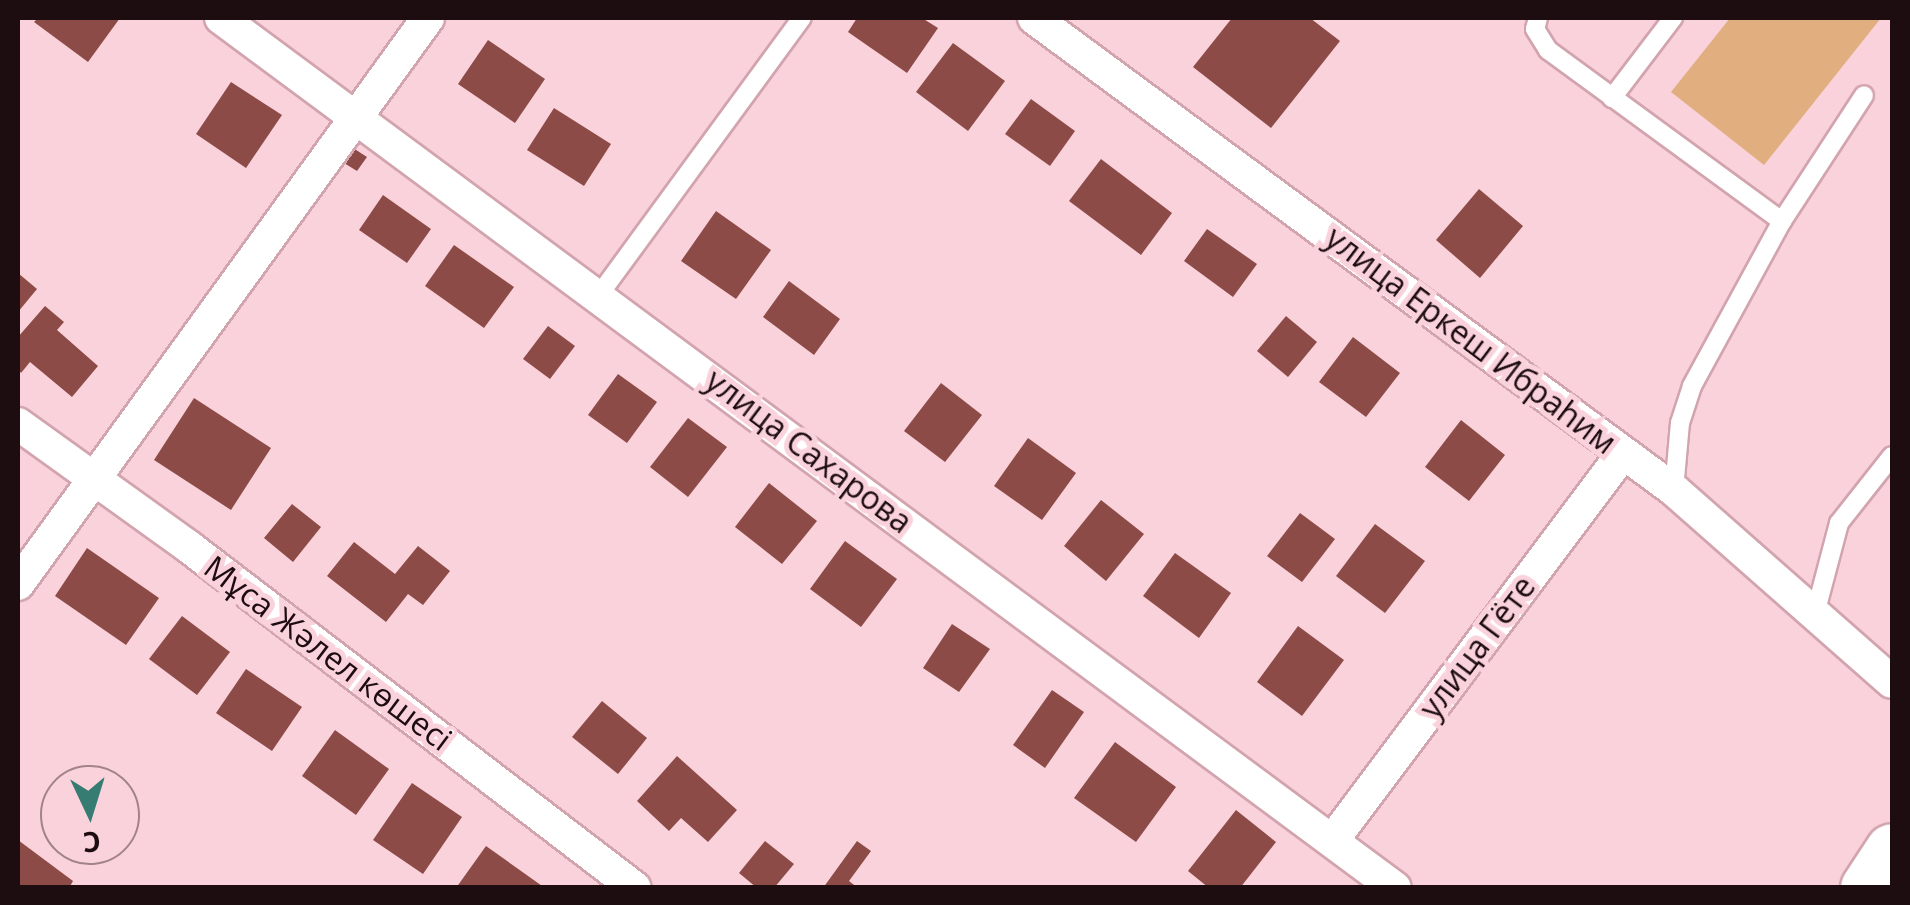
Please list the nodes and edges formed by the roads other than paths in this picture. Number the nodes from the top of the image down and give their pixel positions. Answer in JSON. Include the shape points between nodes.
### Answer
{"nodes":[{"id":1,"x":221,"y":18,"type":"edge"},
{"id":2,"x":428,"y":18,"type":"edge"},
{"id":3,"x":802,"y":18,"type":"edge"},
{"id":4,"x":1034,"y":18,"type":"edge"},
{"id":5,"x":1538,"y":18,"type":"edge"},
{"id":6,"x":1673,"y":18,"type":"edge"},
{"id":7,"x":1864,"y":95,"type":"dead end"},
{"id":8,"x":1612,"y":98,"type":"junction"},
{"id":9,"x":354,"y":116,"type":"junction"},
{"id":10,"x":1782,"y":221,"type":"junction"},
{"id":11,"x":599,"y":295,"type":"junction"},
{"id":12,"x":18,"y":424,"type":"edge"},
{"id":13,"x":1623,"y":454,"type":"junction"},
{"id":14,"x":1892,"y":456,"type":"edge"},
{"id":15,"x":93,"y":481,"type":"junction"},
{"id":16,"x":1674,"y":490,"type":"junction"},
{"id":17,"x":18,"y":584,"type":"edge"},
{"id":18,"x":1815,"y":614,"type":"junction"},
{"id":19,"x":1892,"y":682,"type":"edge"},
{"id":20,"x":1332,"y":841,"type":"junction"},
{"id":21,"x":1892,"y":850,"type":"edge"},
{"id":22,"x":635,"y":888,"type":"edge"},
{"id":23,"x":1394,"y":888,"type":"edge"},
{"id":24,"x":1867,"y":888,"type":"edge"}],
"edges":[{"from":1,"to":9,"type":"street","name":"улица Сахарова"},
{"from":2,"to":9,"type":"street"},
{"from":3,"to":11,"type":"lane"},
{"from":4,"to":13,"type":"street","name":"улица Еркеш Ибраһим"},
{"from":5,"to":8,"type":"lane","via":[[1535,29],[1548,50]]},
{"from":6,"to":8,"type":"lane"},
{"from":7,"to":10,"type":"lane"},
{"from":8,"to":10,"type":"lane"},
{"from":9,"to":11,"type":"street","name":"улица Сахарова"},
{"from":9,"to":15,"type":"street"},
{"from":10,"to":16,"type":"lane","via":[[1692,386],[1680,423]]},
{"from":11,"to":20,"type":"street","name":"улица Сахарова"},
{"from":12,"to":15,"type":"street","name":"Мұса Жәлел көшесі"},
{"from":13,"to":16,"type":"street","name":"улица Еркеш Ибраһим"},
{"from":13,"to":20,"type":"street","name":"улица Гёте"},
{"from":14,"to":18,"type":"lane","via":[[1839,523]]},
{"from":15,"to":17,"type":"street"},
{"from":15,"to":22,"type":"street","name":"Мұса Жәлел көшесі"},
{"from":16,"to":18,"type":"street","name":"улица Еркеш Ибраһим"},
{"from":18,"to":19,"type":"street","name":"улица Еркеш Ибраһим"},
{"from":20,"to":23,"type":"street","name":"улица Сахарова"},
{"from":21,"to":24,"type":"main road"}]}
